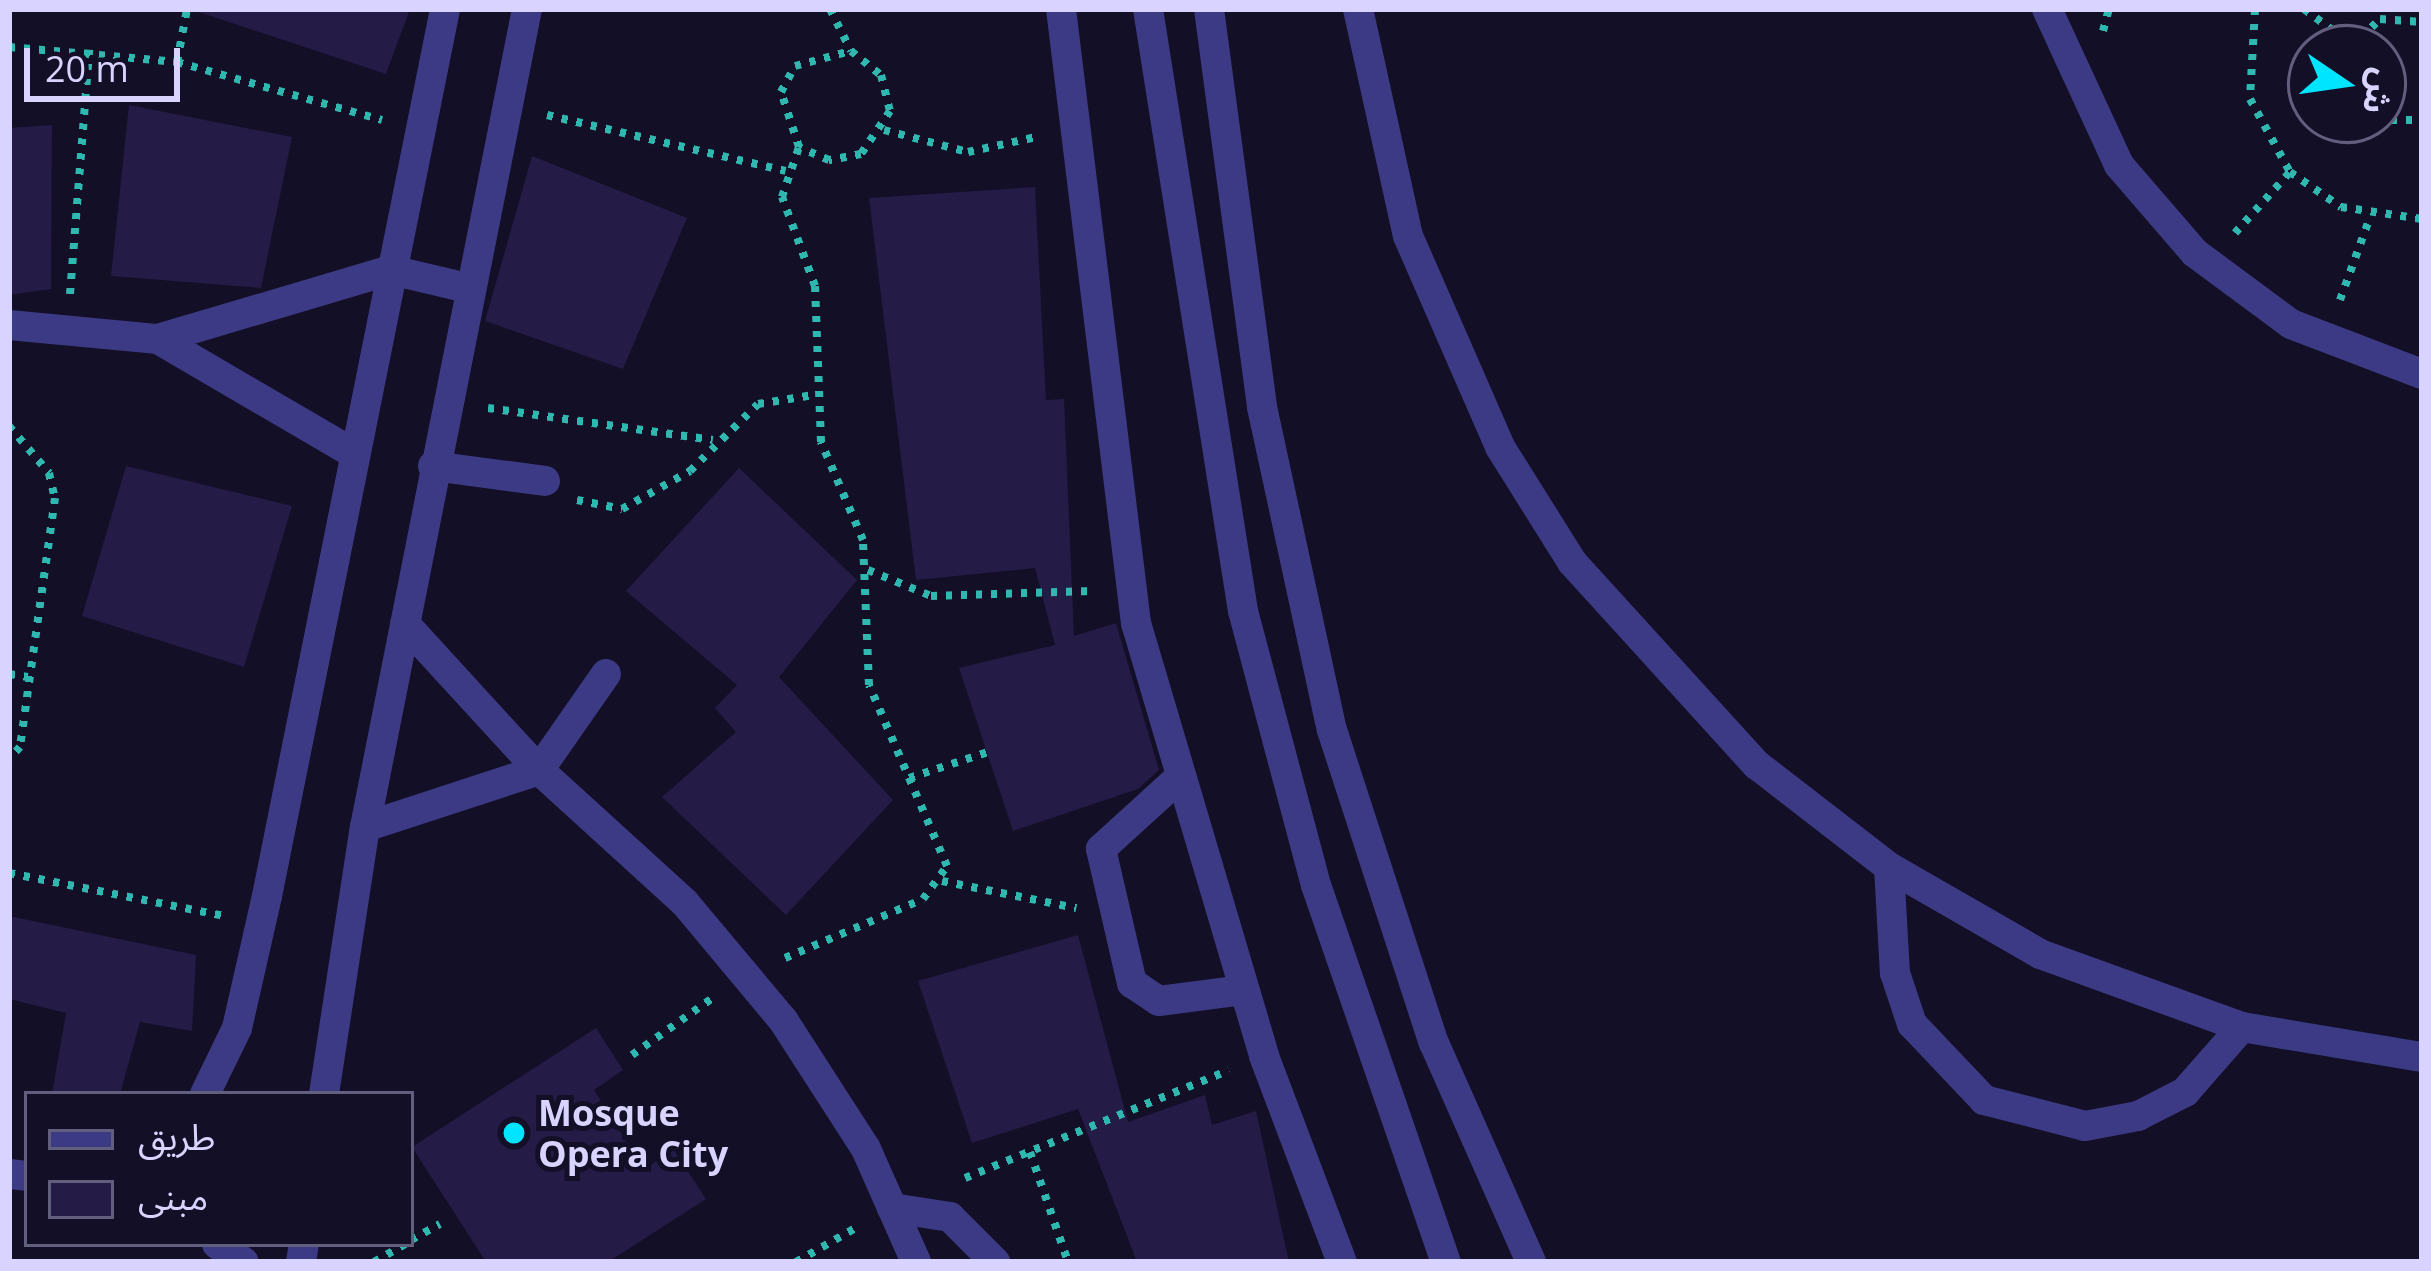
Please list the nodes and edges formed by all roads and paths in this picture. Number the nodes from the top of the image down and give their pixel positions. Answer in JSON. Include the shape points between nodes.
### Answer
{"nodes":[{"id":1,"x":187,"y":9,"type":"edge"},
{"id":2,"x":445,"y":9,"type":"edge"},
{"id":3,"x":527,"y":9,"type":"edge"},
{"id":4,"x":830,"y":9,"type":"edge"},
{"id":5,"x":1061,"y":9,"type":"edge"},
{"id":6,"x":1148,"y":9,"type":"edge"},
{"id":7,"x":1209,"y":9,"type":"edge"},
{"id":8,"x":1358,"y":9,"type":"edge"},
{"id":9,"x":2047,"y":9,"type":"edge"},
{"id":10,"x":2255,"y":9,"type":"edge"},
{"id":11,"x":2422,"y":22,"type":"edge"},
{"id":12,"x":2375,"y":24,"type":"edge"},
{"id":13,"x":9,"y":47,"type":"edge"},
{"id":14,"x":89,"y":50,"type":"junction"},
{"id":15,"x":851,"y":51,"type":"junction"},
{"id":16,"x":176,"y":62,"type":"junction"},
{"id":17,"x":505,"y":106,"type":"junction"},
{"id":18,"x":1078,"y":112,"type":"junction"},
{"id":19,"x":418,"y":130,"type":"junction"},
{"id":20,"x":884,"y":130,"type":"junction"},
{"id":21,"x":799,"y":147,"type":"junction"},
{"id":22,"x":786,"y":170,"type":"junction"},
{"id":23,"x":2290,"y":172,"type":"junction"},
{"id":24,"x":2370,"y":217,"type":"junction"},
{"id":25,"x":2422,"y":219,"type":"edge"},
{"id":26,"x":2195,"y":253,"type":"junction"},
{"id":27,"x":391,"y":270,"type":"junction"},
{"id":28,"x":468,"y":288,"type":"junction"},
{"id":29,"x":9,"y":326,"type":"edge"},
{"id":30,"x":67,"y":330,"type":"junction"},
{"id":31,"x":158,"y":339,"type":"junction"},
{"id":32,"x":2335,"y":342,"type":"junction"},
{"id":33,"x":2422,"y":374,"type":"edge"},
{"id":34,"x":813,"y":395,"type":"junction"},
{"id":35,"x":445,"y":401,"type":"junction"},
{"id":36,"x":9,"y":426,"type":"edge"},
{"id":37,"x":712,"y":440,"type":"junction"},
{"id":38,"x":353,"y":453,"type":"junction"},
{"id":39,"x":433,"y":466,"type":"junction"},
{"id":40,"x":544,"y":482,"type":"joint"},
{"id":41,"x":867,"y":569,"type":"junction"},
{"id":42,"x":1131,"y":589,"type":"junction"},
{"id":43,"x":404,"y":624,"type":"junction"},
{"id":44,"x":9,"y":674,"type":"edge"},
{"id":45,"x":606,"y":674,"type":"dead end"},
{"id":46,"x":28,"y":677,"type":"junction"},
{"id":47,"x":991,"y":751,"type":"dead end"},
{"id":48,"x":9,"y":759,"type":"edge"},
{"id":49,"x":539,"y":770,"type":"junction"},
{"id":50,"x":1180,"y":777,"type":"junction"},
{"id":51,"x":909,"y":778,"type":"junction"},
{"id":52,"x":365,"y":827,"type":"junction"},
{"id":53,"x":1889,"y":867,"type":"junction"},
{"id":54,"x":9,"y":873,"type":"edge"},
{"id":55,"x":942,"y":881,"type":"junction"},
{"id":56,"x":1114,"y":916,"type":"junction"},
{"id":57,"x":261,"y":923,"type":"junction"},
{"id":58,"x":746,"y":975,"type":"junction"},
{"id":59,"x":1244,"y":990,"type":"junction"},
{"id":60,"x":2242,"y":1027,"type":"junction"},
{"id":61,"x":632,"y":1054,"type":"dead end"},
{"id":62,"x":1264,"y":1056,"type":"junction"},
{"id":63,"x":2422,"y":1057,"type":"edge"},
{"id":64,"x":206,"y":1091,"type":"edge"},
{"id":65,"x":324,"y":1091,"type":"edge"},
{"id":66,"x":1030,"y":1152,"type":"junction"},
{"id":67,"x":892,"y":1208,"type":"junction"},
{"id":68,"x":440,"y":1224,"type":"dead end"},
{"id":69,"x":414,"y":1239,"type":"edge"},
{"id":70,"x":796,"y":1262,"type":"edge"},
{"id":71,"x":916,"y":1262,"type":"edge"},
{"id":72,"x":995,"y":1262,"type":"edge"},
{"id":73,"x":1068,"y":1262,"type":"edge"},
{"id":74,"x":1342,"y":1262,"type":"edge"},
{"id":75,"x":1446,"y":1262,"type":"edge"},
{"id":76,"x":1531,"y":1262,"type":"edge"}],
"edges":[{"from":1,"to":16,"type":"path"},
{"from":2,"to":19,"type":"street"},
{"from":3,"to":17,"type":"street"},
{"from":4,"to":15,"type":"path"},
{"from":5,"to":18,"type":"street"},
{"from":6,"to":75,"type":"street","via":[[1243,611],[1316,885]]},
{"from":7,"to":76,"type":"street","via":[[1262,407],[1332,730],[1434,1043]]},
{"from":8,"to":53,"type":"street","via":[[1408,236],[1500,447],[1573,562],[1661,666],[1757,765]]},
{"from":9,"to":26,"type":"street","via":[[2119,165]]},
{"from":10,"to":23,"type":"path","via":[[2250,98]]},
{"from":11,"to":12,"type":"path"},
{"from":13,"to":14,"type":"path"},
{"from":14,"to":16,"type":"path"},
{"from":14,"to":30,"type":"path"},
{"from":15,"to":20,"type":"path","via":[[889,92]]},
{"from":15,"to":21,"type":"path","via":[[795,66],[782,122]]},
{"from":16,"to":19,"type":"path"},
{"from":17,"to":22,"type":"path"},
{"from":17,"to":28,"type":"street"},
{"from":18,"to":20,"type":"path","via":[[1030,140],[968,152]]},
{"from":18,"to":42,"type":"street"},
{"from":19,"to":27,"type":"street"},
{"from":20,"to":21,"type":"path","via":[[861,154],[829,160]]},
{"from":21,"to":22,"type":"path"},
{"from":22,"to":34,"type":"path","via":[[786,224],[815,286]]},
{"from":23,"to":24,"type":"path"},
{"from":23,"to":26,"type":"path","via":[[2268,205]]},
{"from":24,"to":25,"type":"path"},
{"from":24,"to":32,"type":"path"},
{"from":26,"to":32,"type":"street"},
{"from":27,"to":28,"type":"street"},
{"from":27,"to":31,"type":"street"},
{"from":27,"to":38,"type":"street"},
{"from":28,"to":35,"type":"street"},
{"from":29,"to":30,"type":"street"},
{"from":30,"to":31,"type":"street"},
{"from":31,"to":38,"type":"street"},
{"from":32,"to":33,"type":"street"},
{"from":34,"to":37,"type":"path","via":[[758,404]]},
{"from":34,"to":41,"type":"path"},
{"from":35,"to":37,"type":"path"},
{"from":35,"to":39,"type":"street"},
{"from":36,"to":46,"type":"path","via":[[54,485]]},
{"from":37,"to":40,"type":"path","via":[[689,471],[611,512]]},
{"from":38,"to":57,"type":"street"},
{"from":39,"to":40,"type":"street"},
{"from":39,"to":43,"type":"street"},
{"from":41,"to":42,"type":"path","via":[[931,596]]},
{"from":41,"to":51,"type":"path","via":[[869,685]]},
{"from":42,"to":50,"type":"street"},
{"from":43,"to":49,"type":"street"},
{"from":43,"to":52,"type":"street"},
{"from":44,"to":46,"type":"path"},
{"from":45,"to":49,"type":"street"},
{"from":46,"to":48,"type":"path"},
{"from":47,"to":51,"type":"path"},
{"from":49,"to":52,"type":"street"},
{"from":49,"to":58,"type":"street","via":[[686,903]]},
{"from":50,"to":56,"type":"street","via":[[1107,835],[1099,864]]},
{"from":50,"to":59,"type":"street"},
{"from":51,"to":55,"type":"path","via":[[946,843]]},
{"from":52,"to":65,"type":"street"},
{"from":53,"to":60,"type":"street","via":[[2040,954]]},
{"from":53,"to":60,"type":"street","via":[[1895,973],[1912,1024],[1984,1100],[2085,1126],[2138,1117],[2185,1092]]},
{"from":54,"to":57,"type":"path"},
{"from":55,"to":56,"type":"path"},
{"from":55,"to":58,"type":"path"},
{"from":56,"to":59,"type":"street","via":[[1142,995]]},
{"from":57,"to":64,"type":"street","via":[[237,1028]]},
{"from":58,"to":61,"type":"path"},
{"from":58,"to":67,"type":"street","via":[[866,1149]]},
{"from":59,"to":62,"type":"street"},
{"from":60,"to":63,"type":"street"},
{"from":62,"to":66,"type":"path"},
{"from":62,"to":74,"type":"street"},
{"from":66,"to":67,"type":"path"},
{"from":66,"to":73,"type":"path"},
{"from":67,"to":70,"type":"path"},
{"from":67,"to":71,"type":"street"},
{"from":67,"to":72,"type":"street","via":[[950,1217]]},
{"from":68,"to":69,"type":"path"}]}
